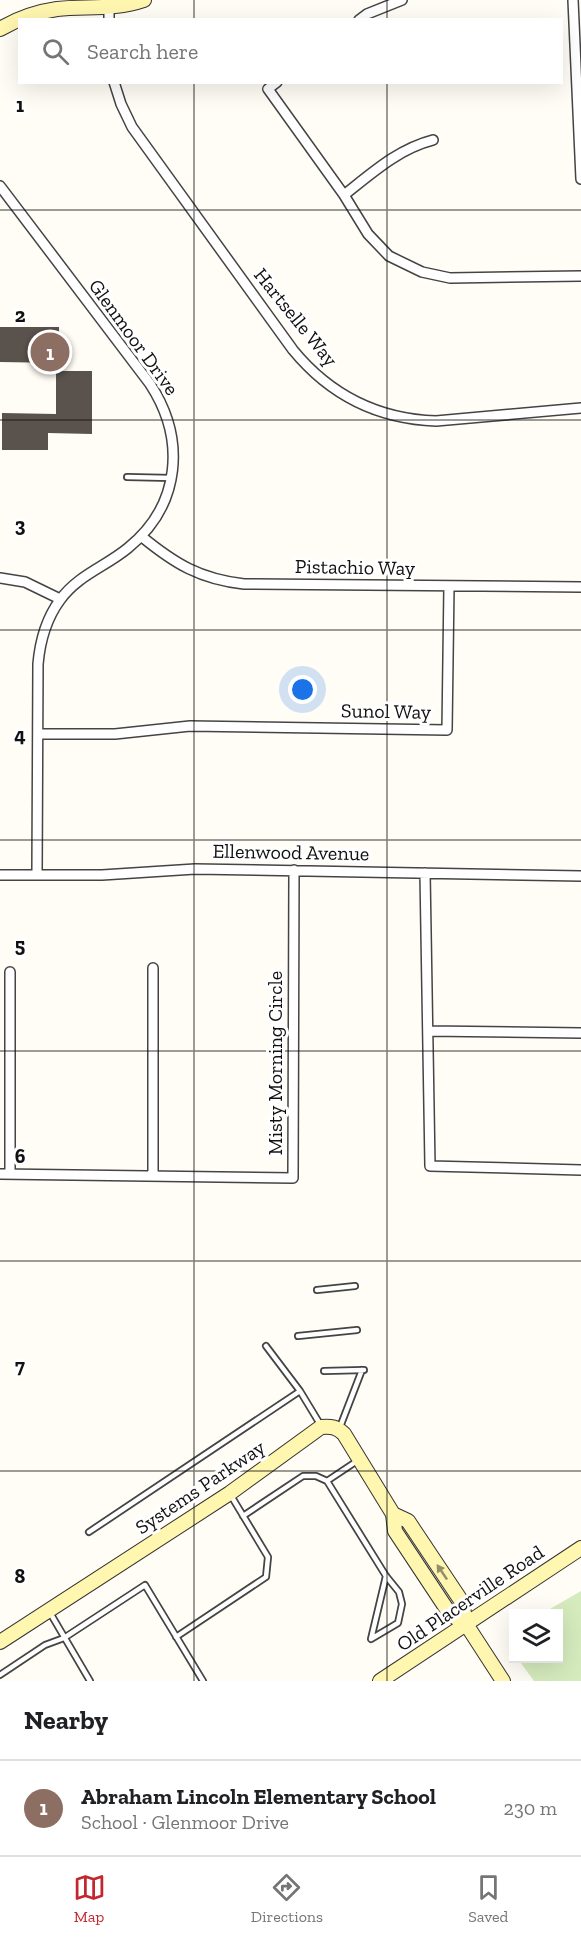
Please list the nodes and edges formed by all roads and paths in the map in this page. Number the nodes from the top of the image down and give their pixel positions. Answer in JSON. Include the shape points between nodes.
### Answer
{"nodes":[{"id":1,"x":144,"y":0,"type":"edge"},
{"id":2,"x":402,"y":0,"type":"edge"},
{"id":3,"x":573,"y":0,"type":"edge"},
{"id":4,"x":109,"y":14,"type":"edge"},
{"id":5,"x":24,"y":18,"type":"edge"},
{"id":6,"x":362,"y":18,"type":"edge"},
{"id":7,"x":18,"y":20,"type":"edge"},
{"id":8,"x":0,"y":29,"type":"edge"},
{"id":9,"x":115,"y":84,"type":"edge"},
{"id":10,"x":274,"y":84,"type":"edge"},
{"id":11,"x":433,"y":140,"type":"dead end"},
{"id":12,"x":581,"y":179,"type":"edge"},
{"id":13,"x":0,"y":186,"type":"edge"},
{"id":14,"x":344,"y":195,"type":"junction"},
{"id":15,"x":581,"y":276,"type":"edge"},
{"id":16,"x":581,"y":408,"type":"edge"},
{"id":17,"x":128,"y":477,"type":"dead end"},
{"id":18,"x":172,"y":478,"type":"junction"},
{"id":19,"x":141,"y":536,"type":"junction"},
{"id":20,"x":0,"y":578,"type":"edge"},
{"id":21,"x":449,"y":586,"type":"junction"},
{"id":22,"x":581,"y":587,"type":"edge"},
{"id":23,"x":60,"y":599,"type":"junction"},
{"id":24,"x":38,"y":734,"type":"junction"},
{"id":25,"x":294,"y":870,"type":"junction"},
{"id":26,"x":425,"y":873,"type":"junction"},
{"id":27,"x":0,"y":875,"type":"edge"},
{"id":28,"x":37,"y":875,"type":"junction"},
{"id":29,"x":581,"y":876,"type":"edge"},
{"id":30,"x":153,"y":969,"type":"dead end"},
{"id":31,"x":10,"y":972,"type":"dead end"},
{"id":32,"x":428,"y":1031,"type":"junction"},
{"id":33,"x":581,"y":1033,"type":"edge"},
{"id":34,"x":581,"y":1170,"type":"edge"},
{"id":35,"x":5,"y":1174,"type":"edge"},
{"id":36,"x":153,"y":1176,"type":"junction"},
{"id":37,"x":355,"y":1286,"type":"dead end"},
{"id":38,"x":317,"y":1290,"type":"dead end"},
{"id":39,"x":357,"y":1330,"type":"dead end"},
{"id":40,"x":298,"y":1336,"type":"dead end"},
{"id":41,"x":266,"y":1346,"type":"dead end"},
{"id":42,"x":324,"y":1371,"type":"dead end"},
{"id":43,"x":300,"y":1390,"type":"junction"},
{"id":44,"x":321,"y":1427,"type":"junction"},
{"id":45,"x":339,"y":1429,"type":"junction"},
{"id":46,"x":359,"y":1460,"type":"junction"},
{"id":47,"x":327,"y":1481,"type":"junction"},
{"id":48,"x":230,"y":1493,"type":"junction"},
{"id":49,"x":243,"y":1516,"type":"junction"},
{"id":50,"x":88,"y":1532,"type":"dead end"},
{"id":51,"x":581,"y":1548,"type":"edge"},
{"id":52,"x":386,"y":1576,"type":"junction"},
{"id":53,"x":49,"y":1611,"type":"junction"},
{"id":54,"x":466,"y":1624,"type":"junction"},
{"id":55,"x":176,"y":1637,"type":"junction"},
{"id":56,"x":64,"y":1638,"type":"junction"},
{"id":57,"x":0,"y":1642,"type":"edge"},
{"id":58,"x":0,"y":1674,"type":"edge"},
{"id":59,"x":90,"y":1681,"type":"edge"},
{"id":60,"x":203,"y":1681,"type":"edge"},
{"id":61,"x":380,"y":1681,"type":"edge"},
{"id":62,"x":503,"y":1681,"type":"edge"}],
"edges":[{"from":1,"to":4,"type":"street"},
{"from":2,"to":6,"type":"street"},
{"from":3,"to":12,"type":"street"},
{"from":4,"to":5,"type":"street","via":[[70,8]]},
{"from":7,"to":8,"type":"street"},
{"from":9,"to":16,"type":"street","name":"Hartselle Way","via":[[132,127],[293,350],[336,391],[377,411],[421,420]]},
{"from":10,"to":14,"type":"street","via":[[268,89]]},
{"from":11,"to":14,"type":"street","via":[[396,155]]},
{"from":13,"to":18,"type":"street","name":"Glenmoor Drive","via":[[158,395],[172,435]]},
{"from":14,"to":15,"type":"street","via":[[368,234],[389,255],[422,272],[468,279]]},
{"from":17,"to":18,"type":"lane"},
{"from":18,"to":19,"type":"street","name":"Glenmoor Drive","via":[[163,505]]},
{"from":19,"to":21,"type":"street","name":"Pistachio Way","via":[[184,568],[225,582]]},
{"from":19,"to":23,"type":"street","name":"Glenmoor Drive","via":[[120,555],[85,575]]},
{"from":20,"to":23,"type":"street","via":[[25,582]]},
{"from":21,"to":22,"type":"street","name":"Pistachio Way"},
{"from":21,"to":24,"type":"street","name":"Sunol Way","via":[[447,730],[190,726],[115,734]]},
{"from":23,"to":24,"type":"street","name":"Glenmoor Drive","via":[[46,624],[39,650]]},
{"from":24,"to":28,"type":"street","name":"Glenmoor Drive"},
{"from":25,"to":26,"type":"street","name":"Ellenwood Avenue"},
{"from":25,"to":28,"type":"street","name":"Ellenwood Avenue","via":[[195,868]]},
{"from":25,"to":36,"type":"street","name":"Misty Morning Circle","via":[[293,1178]]},
{"from":26,"to":29,"type":"street","name":"Ellenwood Avenue"},
{"from":26,"to":32,"type":"street"},
{"from":27,"to":28,"type":"street","name":"Ellenwood Avenue"},
{"from":30,"to":36,"type":"street"},
{"from":31,"to":35,"type":"street"},
{"from":32,"to":33,"type":"street"},
{"from":32,"to":34,"type":"street","via":[[430,1166]]},
{"from":35,"to":36,"type":"street","name":"Misty Morning Circle"},
{"from":37,"to":38,"type":"lane"},
{"from":39,"to":40,"type":"lane"},
{"from":41,"to":43,"type":"lane"},
{"from":42,"to":45,"type":"lane","via":[[363,1370]]},
{"from":43,"to":44,"type":"lane"},
{"from":43,"to":50,"type":"lane"},
{"from":44,"to":45,"type":"street"},
{"from":44,"to":48,"type":"street","name":"Systems Parkway"},
{"from":45,"to":46,"type":"street"},
{"from":46,"to":47,"type":"lane"},
{"from":46,"to":54,"type":"street","via":[[393,1514],[395,1531],[450,1614]]},
{"from":47,"to":49,"type":"lane","via":[[303,1476]]},
{"from":47,"to":52,"type":"lane"},
{"from":48,"to":49,"type":"lane"},
{"from":48,"to":53,"type":"street","name":"Systems Parkway"},
{"from":49,"to":55,"type":"lane","via":[[268,1557],[266,1577]]},
{"from":51,"to":54,"type":"street","name":"Old Placerville Road"},
{"from":52,"to":52,"type":"lane","via":[[399,1592],[402,1604],[398,1623],[371,1639]]},
{"from":53,"to":56,"type":"lane"},
{"from":53,"to":57,"type":"street","name":"Systems Parkway"},
{"from":54,"to":61,"type":"street","name":"Old Placerville Road"},
{"from":54,"to":62,"type":"street"},
{"from":55,"to":56,"type":"lane","via":[[145,1585]]},
{"from":55,"to":60,"type":"lane"},
{"from":56,"to":58,"type":"lane","via":[[45,1645]]},
{"from":56,"to":59,"type":"lane"}]}
